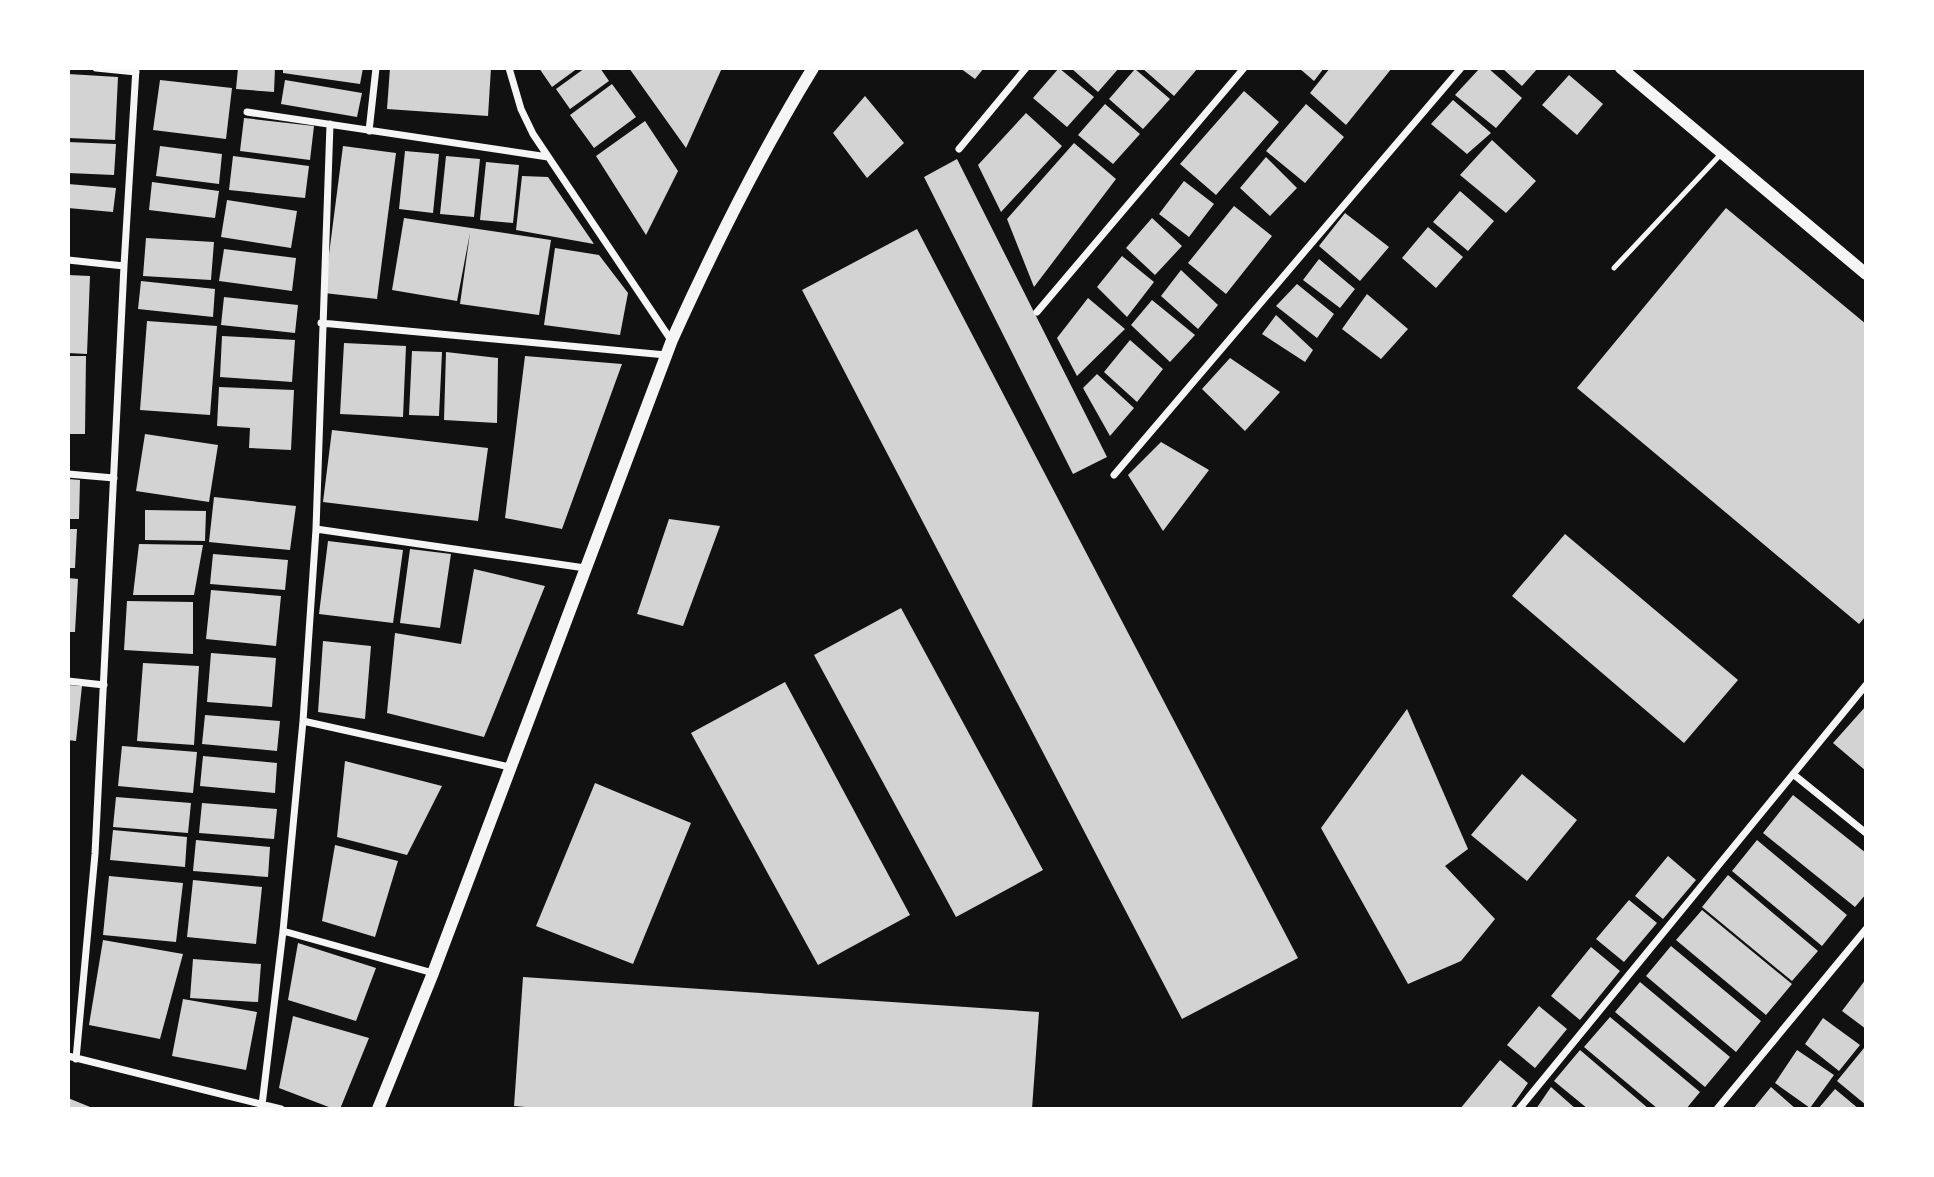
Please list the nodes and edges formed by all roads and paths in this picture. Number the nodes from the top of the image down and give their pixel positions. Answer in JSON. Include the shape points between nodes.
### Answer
{"nodes":[{"id":1,"x":96,"y":68,"type":"edge"},
{"id":2,"x":376,"y":68,"type":"edge"},
{"id":3,"x":509,"y":68,"type":"edge"},
{"id":4,"x":813,"y":68,"type":"edge"},
{"id":5,"x":1027,"y":68,"type":"edge"},
{"id":6,"x":1244,"y":68,"type":"edge"},
{"id":7,"x":1461,"y":68,"type":"edge"},
{"id":8,"x":1621,"y":68,"type":"edge"},
{"id":9,"x":136,"y":70,"type":"edge"},
{"id":10,"x":247,"y":112,"type":"dead end"},
{"id":11,"x":330,"y":124,"type":"junction"},
{"id":12,"x":369,"y":131,"type":"junction"},
{"id":13,"x":959,"y":149,"type":"dead end"},
{"id":14,"x":1722,"y":153,"type":"junction"},
{"id":15,"x":548,"y":157,"type":"junction"},
{"id":16,"x":68,"y":260,"type":"edge"},
{"id":17,"x":124,"y":265,"type":"junction"},
{"id":18,"x":1614,"y":268,"type":"dead end"},
{"id":19,"x":1866,"y":274,"type":"edge"},
{"id":20,"x":1037,"y":312,"type":"dead end"},
{"id":21,"x":321,"y":323,"type":"junction"},
{"id":22,"x":672,"y":341,"type":"junction"},
{"id":23,"x":666,"y":355,"type":"junction"},
{"id":24,"x":68,"y":474,"type":"edge"},
{"id":25,"x":1114,"y":475,"type":"dead end"},
{"id":26,"x":114,"y":478,"type":"junction"},
{"id":27,"x":316,"y":529,"type":"junction"},
{"id":28,"x":585,"y":568,"type":"junction"},
{"id":29,"x":68,"y":681,"type":"edge"},
{"id":30,"x":104,"y":685,"type":"junction"},
{"id":31,"x":1866,"y":685,"type":"edge"},
{"id":32,"x":303,"y":721,"type":"junction"},
{"id":33,"x":510,"y":767,"type":"junction"},
{"id":34,"x":1793,"y":774,"type":"junction"},
{"id":35,"x":1866,"y":833,"type":"edge"},
{"id":36,"x":1866,"y":929,"type":"edge"},
{"id":37,"x":283,"y":931,"type":"junction"},
{"id":38,"x":433,"y":973,"type":"junction"},
{"id":39,"x":72,"y":1057,"type":"edge"},
{"id":40,"x":262,"y":1105,"type":"junction"},
{"id":41,"x":281,"y":1109,"type":"edge"},
{"id":42,"x":378,"y":1109,"type":"edge"},
{"id":43,"x":1519,"y":1109,"type":"edge"},
{"id":44,"x":1717,"y":1109,"type":"edge"}],
"edges":[{"from":1,"to":9,"type":"street"},
{"from":2,"to":12,"type":"street"},
{"from":3,"to":15,"type":"street","via":[[521,109]]},
{"from":4,"to":22,"type":"street","via":[[750,176]]},
{"from":5,"to":13,"type":"street"},
{"from":6,"to":20,"type":"street"},
{"from":7,"to":25,"type":"street"},
{"from":8,"to":14,"type":"street"},
{"from":9,"to":17,"type":"street"},
{"from":10,"to":11,"type":"street"},
{"from":11,"to":12,"type":"street"},
{"from":11,"to":21,"type":"street"},
{"from":12,"to":15,"type":"street"},
{"from":14,"to":18,"type":"lane"},
{"from":14,"to":19,"type":"street"},
{"from":15,"to":22,"type":"street"},
{"from":16,"to":17,"type":"street"},
{"from":17,"to":26,"type":"street"},
{"from":21,"to":23,"type":"street"},
{"from":21,"to":27,"type":"street"},
{"from":22,"to":23,"type":"street"},
{"from":23,"to":28,"type":"street"},
{"from":24,"to":26,"type":"street"},
{"from":26,"to":30,"type":"street"},
{"from":27,"to":28,"type":"street"},
{"from":27,"to":32,"type":"street"},
{"from":28,"to":33,"type":"street"},
{"from":29,"to":30,"type":"street"},
{"from":30,"to":39,"type":"street","via":[[95,854]]},
{"from":31,"to":34,"type":"street"},
{"from":32,"to":33,"type":"street"},
{"from":32,"to":37,"type":"street"},
{"from":33,"to":38,"type":"street"},
{"from":34,"to":35,"type":"street"},
{"from":34,"to":43,"type":"street"},
{"from":36,"to":44,"type":"street"},
{"from":37,"to":38,"type":"street"},
{"from":37,"to":40,"type":"street"},
{"from":38,"to":42,"type":"street"},
{"from":39,"to":40,"type":"street"},
{"from":40,"to":41,"type":"street"}]}
